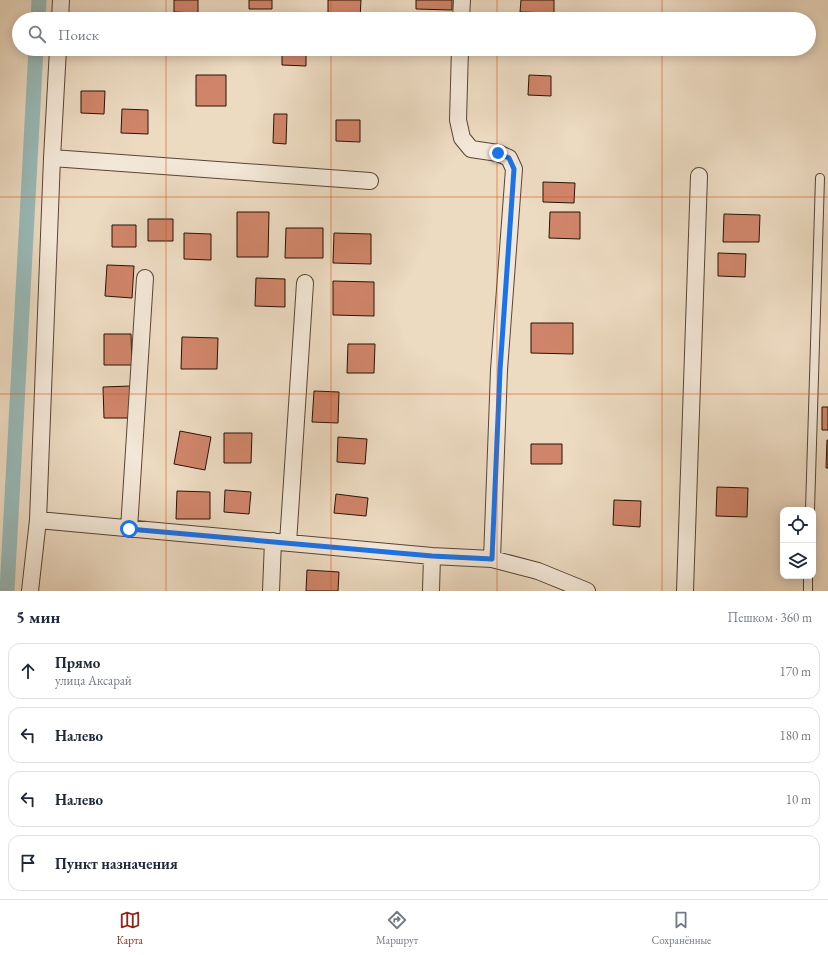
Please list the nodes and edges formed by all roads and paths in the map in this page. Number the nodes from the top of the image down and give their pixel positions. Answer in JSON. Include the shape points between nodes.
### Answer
{"nodes":[{"id":1,"x":61,"y":0,"type":"edge"},
{"id":2,"x":462,"y":0,"type":"edge"},
{"id":3,"x":60,"y":12,"type":"edge"},
{"id":4,"x":461,"y":12,"type":"edge"},
{"id":5,"x":58,"y":56,"type":"edge"},
{"id":6,"x":460,"y":56,"type":"edge"},
{"id":7,"x":52,"y":158,"type":"junction"},
{"id":8,"x":699,"y":176,"type":"dead end"},
{"id":9,"x":820,"y":178,"type":"dead end"},
{"id":10,"x":370,"y":181,"type":"dead end"},
{"id":11,"x":146,"y":278,"type":"dead end"},
{"id":12,"x":304,"y":283,"type":"dead end"},
{"id":13,"x":810,"y":507,"type":"edge"},
{"id":14,"x":38,"y":520,"type":"junction"},
{"id":15,"x":129,"y":529,"type":"junction"},
{"id":16,"x":280,"y":542,"type":"junction"},
{"id":17,"x":432,"y":556,"type":"junction"},
{"id":18,"x":492,"y":559,"type":"junction"},
{"id":19,"x":808,"y":579,"type":"edge"},
{"id":20,"x":30,"y":591,"type":"edge"},
{"id":21,"x":271,"y":591,"type":"edge"},
{"id":22,"x":431,"y":591,"type":"edge"},
{"id":23,"x":587,"y":591,"type":"edge"},
{"id":24,"x":685,"y":591,"type":"edge"},
{"id":25,"x":808,"y":591,"type":"edge"}],
"edges":[{"from":1,"to":3,"type":"street"},
{"from":2,"to":4,"type":"street"},
{"from":5,"to":7,"type":"street"},
{"from":6,"to":18,"type":"street","via":[[458,120],[462,138],[471,149],[498,153],[509,158],[514,169],[500,370]]},
{"from":7,"to":10,"type":"street"},
{"from":7,"to":14,"type":"street"},
{"from":8,"to":24,"type":"street"},
{"from":9,"to":13,"type":"lane"},
{"from":11,"to":15,"type":"street"},
{"from":12,"to":16,"type":"street"},
{"from":14,"to":15,"type":"street"},
{"from":14,"to":20,"type":"street"},
{"from":15,"to":16,"type":"street"},
{"from":16,"to":17,"type":"street"},
{"from":16,"to":21,"type":"street"},
{"from":17,"to":18,"type":"street"},
{"from":17,"to":22,"type":"street"},
{"from":18,"to":23,"type":"street","via":[[538,571]]},
{"from":19,"to":25,"type":"lane"}]}
